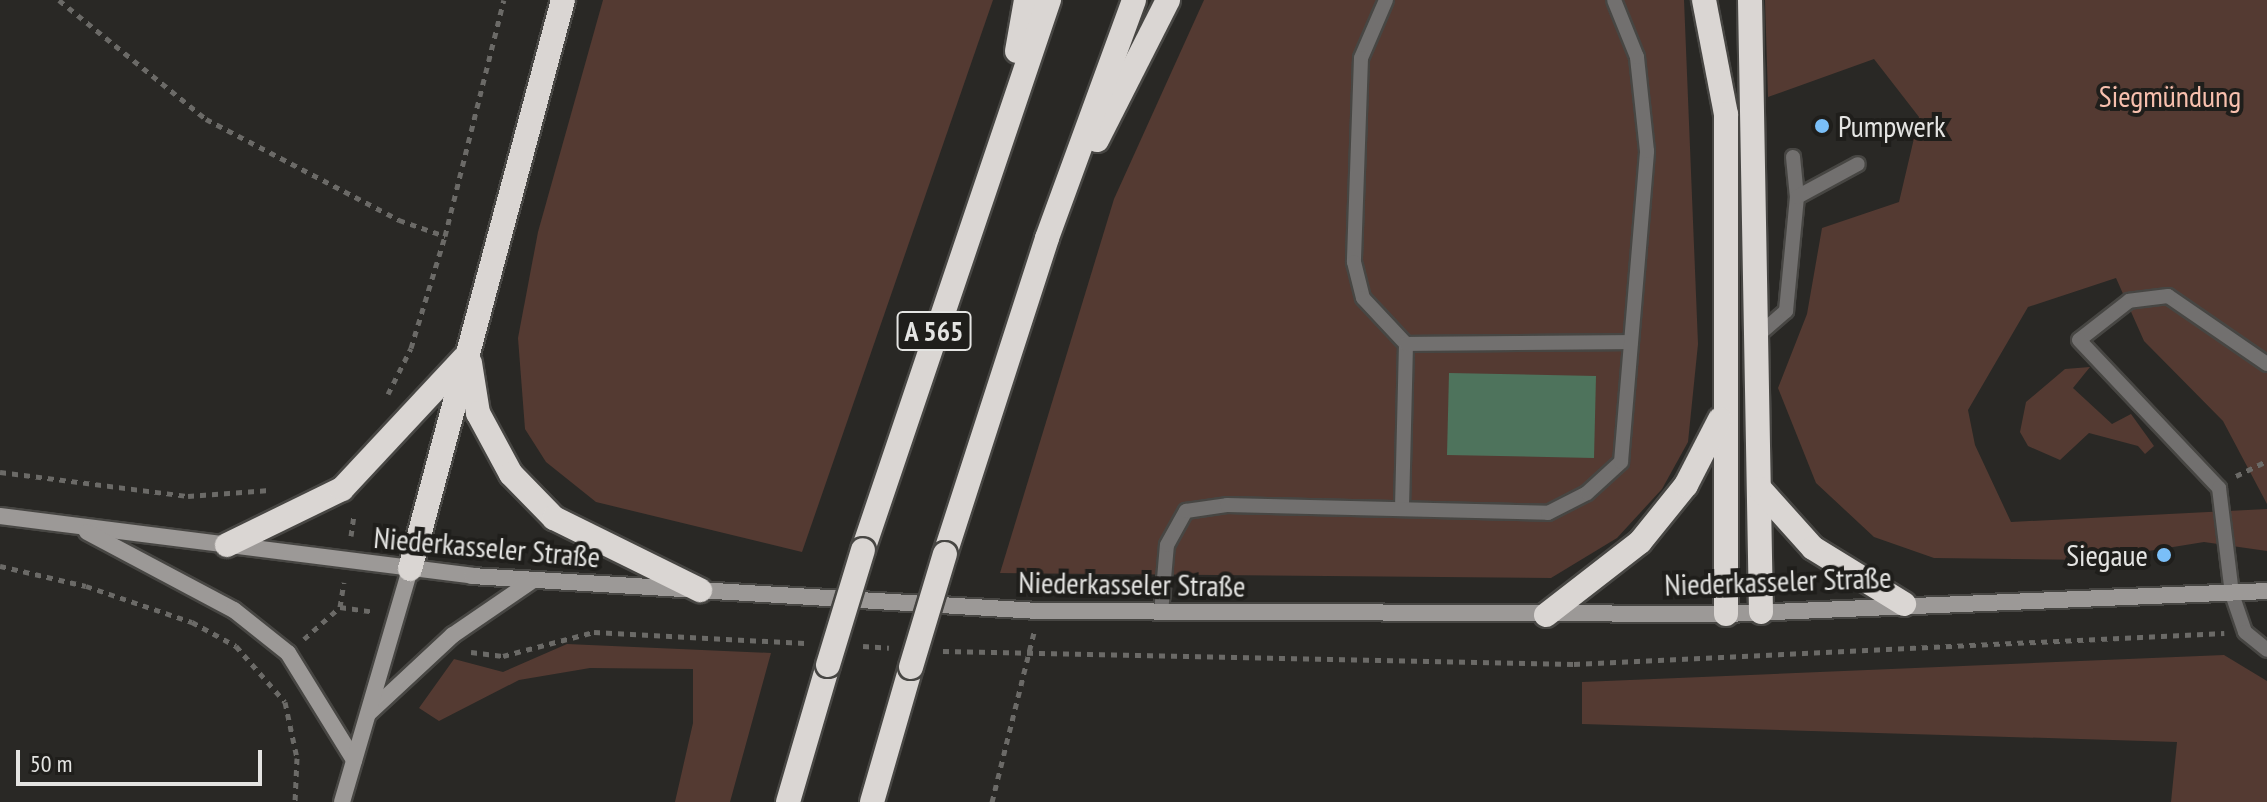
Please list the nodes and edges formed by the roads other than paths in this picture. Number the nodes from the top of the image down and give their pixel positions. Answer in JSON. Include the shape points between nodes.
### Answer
{"nodes":[{"id":1,"x":563,"y":0,"type":"edge"},
{"id":2,"x":1026,"y":0,"type":"edge"},
{"id":3,"x":1049,"y":0,"type":"edge"},
{"id":4,"x":1134,"y":0,"type":"edge"},
{"id":5,"x":1168,"y":0,"type":"edge"},
{"id":6,"x":1386,"y":0,"type":"edge"},
{"id":7,"x":1614,"y":0,"type":"edge"},
{"id":8,"x":1704,"y":0,"type":"edge"},
{"id":9,"x":1750,"y":0,"type":"edge"},
{"id":10,"x":1006,"y":113,"type":"junction"},
{"id":11,"x":1793,"y":157,"type":"dead end"},
{"id":12,"x":1858,"y":164,"type":"dead end"},
{"id":13,"x":1797,"y":197,"type":"junction"},
{"id":14,"x":1047,"y":238,"type":"junction"},
{"id":15,"x":1756,"y":337,"type":"junction"},
{"id":16,"x":1631,"y":342,"type":"junction"},
{"id":17,"x":1406,"y":344,"type":"junction"},
{"id":18,"x":468,"y":353,"type":"junction"},
{"id":19,"x":2267,"y":364,"type":"edge"},
{"id":20,"x":1721,"y":417,"type":"junction"},
{"id":21,"x":1760,"y":489,"type":"junction"},
{"id":22,"x":1402,"y":507,"type":"junction"},
{"id":23,"x":0,"y":516,"type":"edge"},
{"id":24,"x":75,"y":526,"type":"junction"},
{"id":25,"x":227,"y":545,"type":"junction"},
{"id":26,"x":410,"y":569,"type":"junction"},
{"id":27,"x":532,"y":581,"type":"junction"},
{"id":28,"x":700,"y":590,"type":"junction"},
{"id":29,"x":2267,"y":591,"type":"edge"},
{"id":30,"x":2232,"y":594,"type":"junction"},
{"id":31,"x":1904,"y":604,"type":"junction"},
{"id":32,"x":1761,"y":612,"type":"junction"},
{"id":33,"x":1161,"y":613,"type":"junction"},
{"id":34,"x":1726,"y":614,"type":"junction"},
{"id":35,"x":1546,"y":615,"type":"junction"},
{"id":36,"x":2267,"y":650,"type":"edge"},
{"id":37,"x":368,"y":714,"type":"junction"},
{"id":38,"x":354,"y":760,"type":"junction"},
{"id":39,"x":342,"y":802,"type":"edge"},
{"id":40,"x":788,"y":802,"type":"edge"},
{"id":41,"x":872,"y":802,"type":"edge"}],
"edges":[{"from":1,"to":18,"type":"highway"},
{"from":2,"to":10,"type":"highway"},
{"from":3,"to":10,"type":"highway","number":"A 565"},
{"from":4,"to":14,"type":"highway","number":"A 565"},
{"from":5,"to":14,"type":"highway"},
{"from":6,"to":17,"type":"lane","via":[[1361,58],[1354,262],[1363,298]]},
{"from":7,"to":16,"type":"lane","via":[[1637,57],[1647,151]]},
{"from":8,"to":20,"type":"highway","via":[[1726,114]]},
{"from":9,"to":15,"type":"highway"},
{"from":10,"to":40,"type":"highway","number":"A 565","bridge":true,"via":[[863,550]]},
{"from":11,"to":13,"type":"lane"},
{"from":12,"to":13,"type":"lane"},
{"from":13,"to":15,"type":"lane","via":[[1786,311]]},
{"from":14,"to":41,"type":"highway","number":"A 565","bridge":true,"via":[[908,658]]},
{"from":15,"to":21,"type":"highway"},
{"from":16,"to":17,"type":"lane"},
{"from":16,"to":22,"type":"lane","via":[[1621,462],[1587,493],[1548,513]]},
{"from":17,"to":22,"type":"lane"},
{"from":18,"to":25,"type":"highway","via":[[342,489]]},
{"from":18,"to":26,"type":"highway"},
{"from":18,"to":28,"type":"highway","via":[[478,413],[511,474],[554,518]]},
{"from":19,"to":30,"type":"lane","via":[[2168,296],[2129,301],[2079,340],[2219,488]]},
{"from":20,"to":34,"type":"highway"},
{"from":20,"to":35,"type":"highway","via":[[1686,485],[1640,542]]},
{"from":21,"to":31,"type":"highway","via":[[1813,548]]},
{"from":21,"to":32,"type":"highway"},
{"from":22,"to":33,"type":"lane","via":[[1186,511],[1167,545]]},
{"from":23,"to":24,"type":"main road","name":"Niederkasseler Straße"},
{"from":24,"to":25,"type":"main road","name":"Niederkasseler Straße"},
{"from":24,"to":38,"type":"main road","via":[[234,610],[288,653]]},
{"from":25,"to":26,"type":"main road","name":"Niederkasseler Straße"},
{"from":26,"to":27,"type":"main road","name":"Niederkasseler Straße"},
{"from":26,"to":37,"type":"main road"},
{"from":27,"to":28,"type":"main road","name":"Niederkasseler Straße"},
{"from":27,"to":37,"type":"main road","via":[[453,635]]},
{"from":28,"to":33,"type":"main road","name":"Niederkasseler Straße","via":[[1037,611]]},
{"from":29,"to":30,"type":"main road","name":"Niederkasseler Straße"},
{"from":30,"to":31,"type":"main road","name":"Niederkasseler Straße"},
{"from":30,"to":36,"type":"lane","via":[[2245,632]]},
{"from":31,"to":32,"type":"main road","name":"Niederkasseler Straße"},
{"from":32,"to":34,"type":"main road","name":"Niederkasseler Straße"},
{"from":33,"to":35,"type":"main road","name":"Niederkasseler Straße"},
{"from":34,"to":35,"type":"main road","name":"Niederkasseler Straße"},
{"from":37,"to":38,"type":"main road"},
{"from":38,"to":39,"type":"main road"}]}
